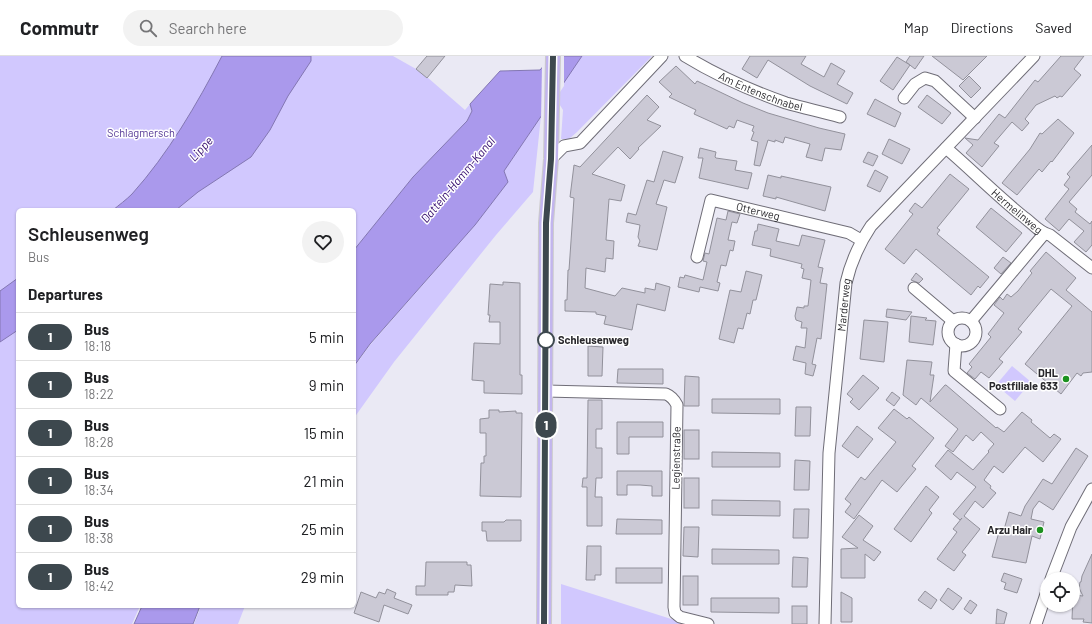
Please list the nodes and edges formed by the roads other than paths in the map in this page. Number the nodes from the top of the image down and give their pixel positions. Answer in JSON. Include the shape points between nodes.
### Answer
{"nodes":[{"id":1,"x":553,"y":56,"type":"edge"},
{"id":2,"x":662,"y":56,"type":"edge"},
{"id":3,"x":685,"y":56,"type":"edge"},
{"id":4,"x":1034,"y":56,"type":"edge"},
{"id":5,"x":904,"y":98,"type":"dead end"},
{"id":6,"x":840,"y":117,"type":"dead end"},
{"id":7,"x":975,"y":118,"type":"junction"},
{"id":8,"x":946,"y":148,"type":"junction"},
{"id":9,"x":551,"y":159,"type":"junction"},
{"id":10,"x":1044,"y":234,"type":"junction"},
{"id":11,"x":861,"y":240,"type":"junction"},
{"id":12,"x":697,"y":257,"type":"dead end"},
{"id":13,"x":1092,"y":268,"type":"edge"},
{"id":14,"x":914,"y":288,"type":"dead end"},
{"id":15,"x":953,"y":321,"type":"junction"},
{"id":16,"x":971,"y":321,"type":"junction"},
{"id":17,"x":956,"y":344,"type":"junction"},
{"id":18,"x":546,"y":391,"type":"junction"},
{"id":19,"x":1000,"y":409,"type":"dead end"},
{"id":20,"x":1092,"y":489,"type":"edge"},
{"id":21,"x":1054,"y":572,"type":"edge"},
{"id":22,"x":1040,"y":612,"type":"edge"},
{"id":23,"x":544,"y":624,"type":"edge"},
{"id":24,"x":708,"y":624,"type":"edge"},
{"id":25,"x":825,"y":624,"type":"edge"},
{"id":26,"x":1036,"y":624,"type":"edge"}],
"edges":[{"from":1,"to":9,"type":"main road"},
{"from":2,"to":9,"type":"street","via":[[580,143],[564,146]]},
{"from":3,"to":6,"type":"street","name":"Am Entenschnabel","via":[[753,90],[787,103]]},
{"from":4,"to":7,"type":"street","name":"Marderweg"},
{"from":5,"to":7,"type":"street","via":[[915,84],[925,78],[935,81]]},
{"from":7,"to":8,"type":"street","name":"Marderweg"},
{"from":8,"to":10,"type":"street","name":"Hermelinweg"},
{"from":8,"to":11,"type":"street","name":"Marderweg"},
{"from":9,"to":18,"type":"main road","via":[[546,223]]},
{"from":10,"to":13,"type":"street","name":"Hermelinweg","via":[[1050,235]]},
{"from":10,"to":16,"type":"street"},
{"from":11,"to":12,"type":"street","name":"Otterweg","via":[[849,233],[711,200]]},
{"from":11,"to":25,"type":"street","name":"Marderweg","via":[[846,283],[829,453]]},
{"from":14,"to":15,"type":"street"},
{"from":15,"to":16,"type":"street","via":[[964,318]]},
{"from":15,"to":17,"type":"street","via":[[949,326],[948,336]]},
{"from":16,"to":17,"type":"street","via":[[975,327],[975,337],[966,346]]},
{"from":17,"to":19,"type":"street","via":[[954,372]]},
{"from":18,"to":23,"type":"main road"},
{"from":18,"to":24,"type":"street","name":"Legienstraße","via":[[666,394],[675,400],[674,607],[680,616]]},
{"from":20,"to":21,"type":"street","via":[[1071,527]]},
{"from":22,"to":26,"type":"street"}]}
